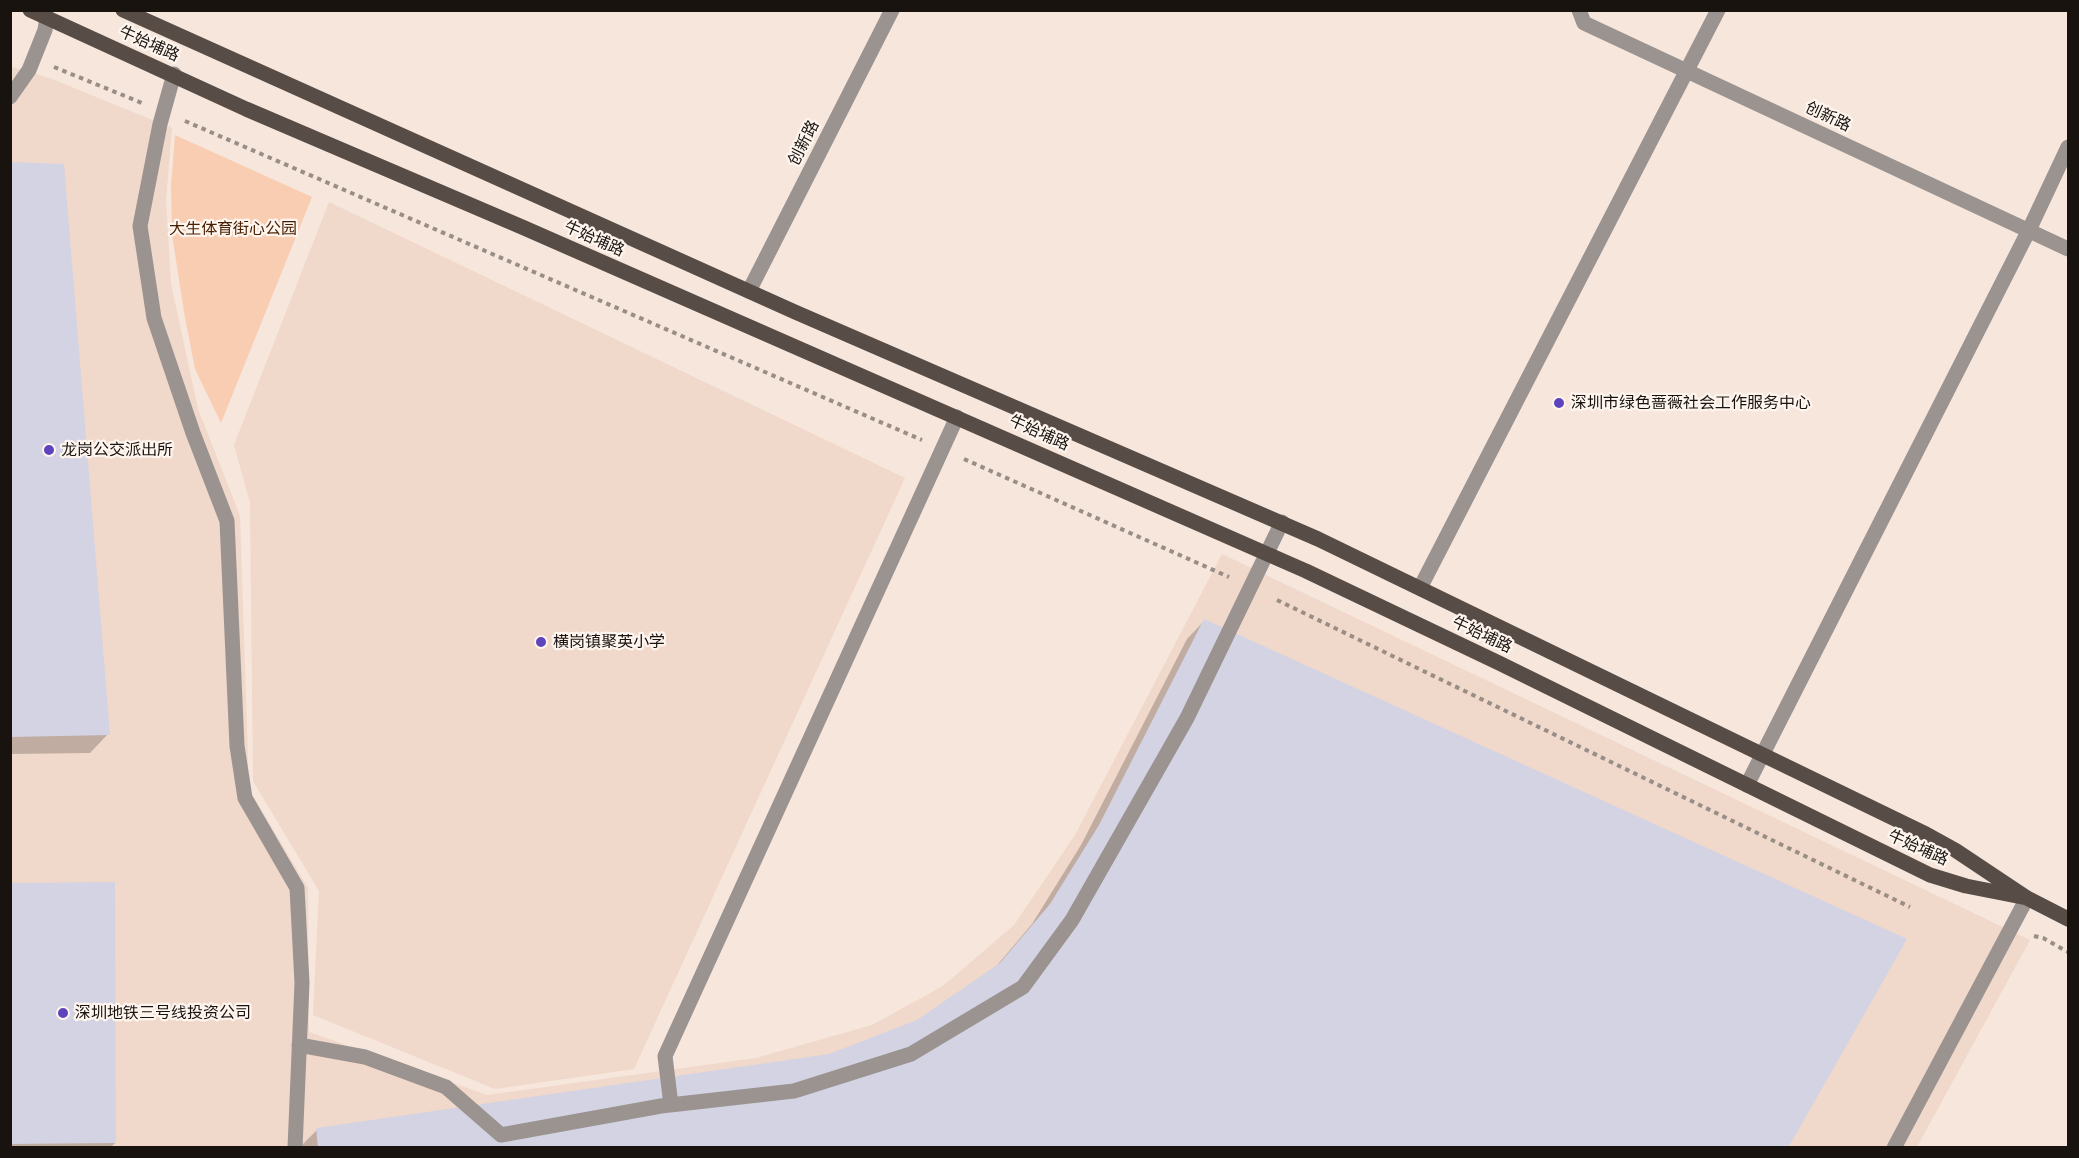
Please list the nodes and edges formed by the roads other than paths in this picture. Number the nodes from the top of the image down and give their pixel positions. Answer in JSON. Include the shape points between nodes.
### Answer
{"nodes":[{"id":1,"x":30,"y":10,"type":"edge"},
{"id":2,"x":123,"y":10,"type":"edge"},
{"id":3,"x":892,"y":10,"type":"edge"},
{"id":4,"x":1580,"y":10,"type":"edge"},
{"id":5,"x":1718,"y":10,"type":"edge"},
{"id":6,"x":47,"y":17,"type":"junction"},
{"id":7,"x":1685,"y":71,"type":"junction"},
{"id":8,"x":174,"y":74,"type":"junction"},
{"id":9,"x":10,"y":97,"type":"edge"},
{"id":10,"x":2068,"y":147,"type":"edge"},
{"id":11,"x":2030,"y":230,"type":"junction"},
{"id":12,"x":2068,"y":249,"type":"edge"},
{"id":13,"x":749,"y":291,"type":"junction"},
{"id":14,"x":957,"y":417,"type":"junction"},
{"id":15,"x":1282,"y":522,"type":"junction"},
{"id":16,"x":1267,"y":554,"type":"junction"},
{"id":17,"x":1420,"y":588,"type":"junction"},
{"id":18,"x":1763,"y":754,"type":"junction"},
{"id":19,"x":1747,"y":785,"type":"junction"},
{"id":20,"x":2027,"y":898,"type":"junction"},
{"id":21,"x":2068,"y":919,"type":"edge"},
{"id":22,"x":299,"y":1045,"type":"junction"},
{"id":23,"x":671,"y":1106,"type":"junction"},
{"id":24,"x":295,"y":1148,"type":"edge"},
{"id":25,"x":1894,"y":1148,"type":"edge"}],
"edges":[{"from":1,"to":6,"type":"main road","name":"牛始埔路"},
{"from":2,"to":13,"type":"main road","name":"牛始埔路"},
{"from":3,"to":13,"type":"street","name":"创新路"},
{"from":4,"to":7,"type":"street","name":"创新路","via":[[1584,23]]},
{"from":5,"to":7,"type":"street"},
{"from":6,"to":8,"type":"main road","name":"牛始埔路"},
{"from":6,"to":9,"type":"street","via":[[29,70]]},
{"from":7,"to":11,"type":"street","name":"创新路"},
{"from":7,"to":17,"type":"street"},
{"from":8,"to":14,"type":"main road","name":"牛始埔路","via":[[246,109]]},
{"from":8,"to":22,"type":"street","via":[[159,124],[140,226],[154,318],[227,521],[237,746],[245,798],[297,888],[302,983]]},
{"from":10,"to":11,"type":"street"},
{"from":11,"to":12,"type":"street","name":"创新路"},
{"from":11,"to":18,"type":"street"},
{"from":13,"to":15,"type":"main road","name":"牛始埔路"},
{"from":14,"to":16,"type":"main road","name":"牛始埔路"},
{"from":14,"to":23,"type":"street","via":[[665,1056]]},
{"from":15,"to":16,"type":"street"},
{"from":15,"to":17,"type":"main road","name":"牛始埔路"},
{"from":16,"to":19,"type":"main road","name":"牛始埔路"},
{"from":16,"to":23,"type":"street","via":[[1187,718],[1072,920],[1023,987],[911,1054],[794,1091]]},
{"from":17,"to":18,"type":"main road","name":"牛始埔路"},
{"from":18,"to":19,"type":"street"},
{"from":18,"to":20,"type":"main road","name":"牛始埔路","via":[[1926,834]]},
{"from":19,"to":20,"type":"main road","name":"牛始埔路","via":[[1930,875]]},
{"from":20,"to":21,"type":"main road","name":"牛始埔路"},
{"from":20,"to":25,"type":"street"},
{"from":22,"to":23,"type":"street","via":[[365,1057],[446,1087],[501,1135]]},
{"from":22,"to":24,"type":"street"}]}
